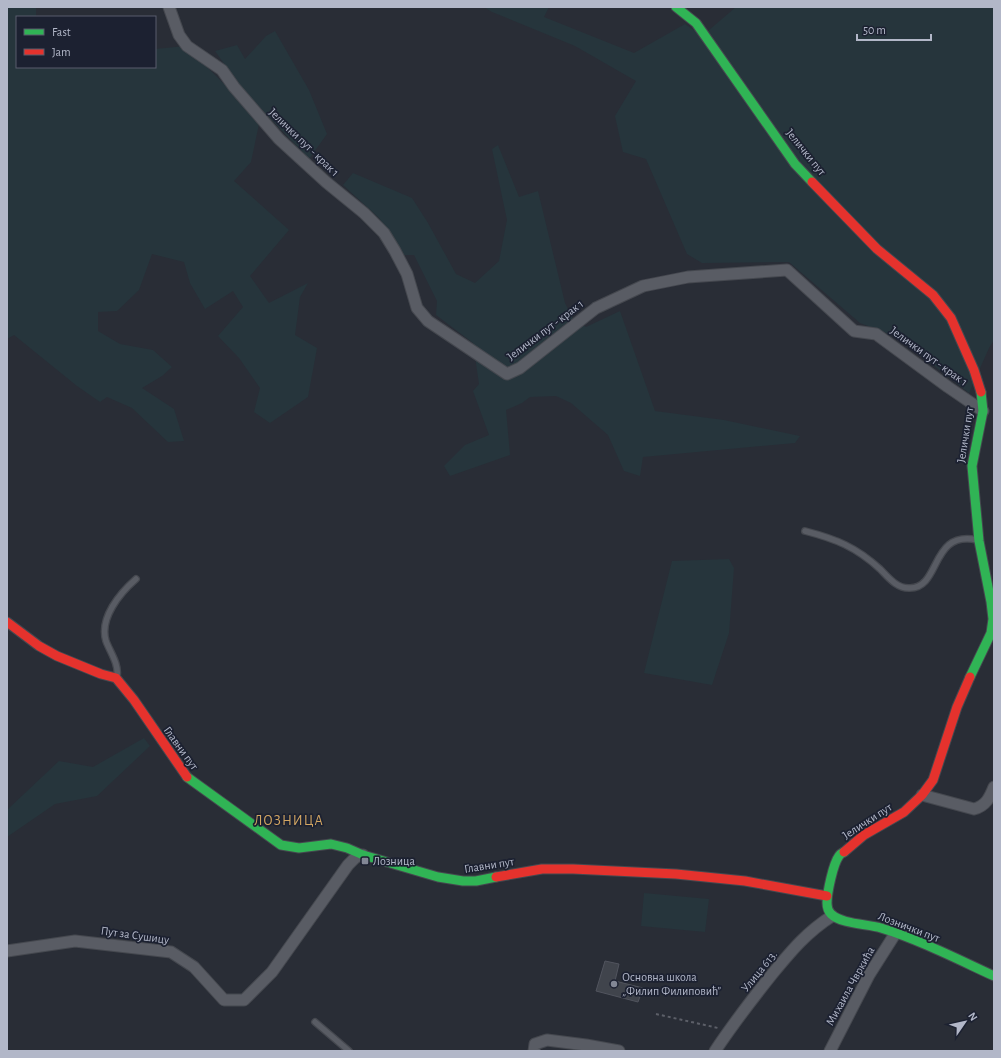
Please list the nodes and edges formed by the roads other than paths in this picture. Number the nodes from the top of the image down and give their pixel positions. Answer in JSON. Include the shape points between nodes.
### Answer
{"nodes":[{"id":1,"x":169,"y":7,"type":"edge"},
{"id":2,"x":676,"y":7,"type":"edge"},
{"id":3,"x":983,"y":410,"type":"junction"},
{"id":4,"x":805,"y":531,"type":"dead end"},
{"id":5,"x":979,"y":541,"type":"junction"},
{"id":6,"x":136,"y":580,"type":"dead end"},
{"id":7,"x":7,"y":622,"type":"edge"},
{"id":8,"x":116,"y":678,"type":"junction"},
{"id":9,"x":994,"y":787,"type":"edge"},
{"id":10,"x":922,"y":795,"type":"junction"},
{"id":11,"x":362,"y":856,"type":"junction"},
{"id":12,"x":827,"y":896,"type":"junction"},
{"id":13,"x":832,"y":916,"type":"junction"},
{"id":14,"x":895,"y":934,"type":"junction"},
{"id":15,"x":7,"y":951,"type":"edge"},
{"id":16,"x":994,"y":976,"type":"edge"},
{"id":17,"x":315,"y":1022,"type":"dead end"},
{"id":18,"x":349,"y":1051,"type":"edge"},
{"id":19,"x":534,"y":1051,"type":"edge"},
{"id":20,"x":619,"y":1051,"type":"edge"},
{"id":21,"x":715,"y":1051,"type":"edge"},
{"id":22,"x":830,"y":1051,"type":"edge"}],
"edges":[{"from":1,"to":3,"type":"street","name":"Јелички пут - крак 1","via":[[179,34],[188,46],[222,70],[279,139],[384,233],[396,250],[407,274],[417,308],[428,321],[507,374],[520,368],[596,308],[643,286],[688,277],[787,270],[854,331],[876,334]]},
{"from":2,"to":3,"type":"street","name":"Јелички пут","via":[[696,23],[796,164],[877,249],[933,295],[951,318],[976,377]]},
{"from":3,"to":5,"type":"street","name":"Јелички пут","via":[[972,466]]},
{"from":4,"to":5,"type":"lane","via":[[847,545],[873,563],[892,581],[908,588],[917,587],[930,576],[943,551],[952,543],[966,538]]},
{"from":5,"to":10,"type":"street","name":"Јелички пут","via":[[991,602],[991,633],[964,688],[933,780]]},
{"from":6,"to":8,"type":"lane","via":[[120,596],[106,622],[105,635],[117,669]]},
{"from":7,"to":8,"type":"street","via":[[57,656]]},
{"from":8,"to":11,"type":"street","name":"Главни пут","via":[[134,700],[185,776],[201,788],[281,845],[299,848],[331,844]]},
{"from":9,"to":10,"type":"street","via":[[981,807],[974,809]]},
{"from":10,"to":12,"type":"street","name":"Јелички пут","via":[[904,812],[864,835],[839,856]]},
{"from":11,"to":12,"type":"street","name":"Главни пут","via":[[463,882],[542,869],[573,869],[739,880]]},
{"from":11,"to":15,"type":"street","name":"Пут за Сушицу","via":[[356,857],[348,865],[272,972],[244,1000],[224,1000],[194,967],[171,952],[75,941]]},
{"from":12,"to":13,"type":"street","via":[[827,907]]},
{"from":13,"to":14,"type":"street","name":"Лознички пут"},
{"from":13,"to":21,"type":"street","name":"Улица 613.","via":[[798,943],[745,1008]]},
{"from":14,"to":16,"type":"street","name":"Лознички пут"},
{"from":14,"to":22,"type":"street","name":"Михаила Чвркића","via":[[869,976]]},
{"from":17,"to":18,"type":"lane"},
{"from":19,"to":20,"type":"street","via":[[535,1044],[547,1040]]}]}
